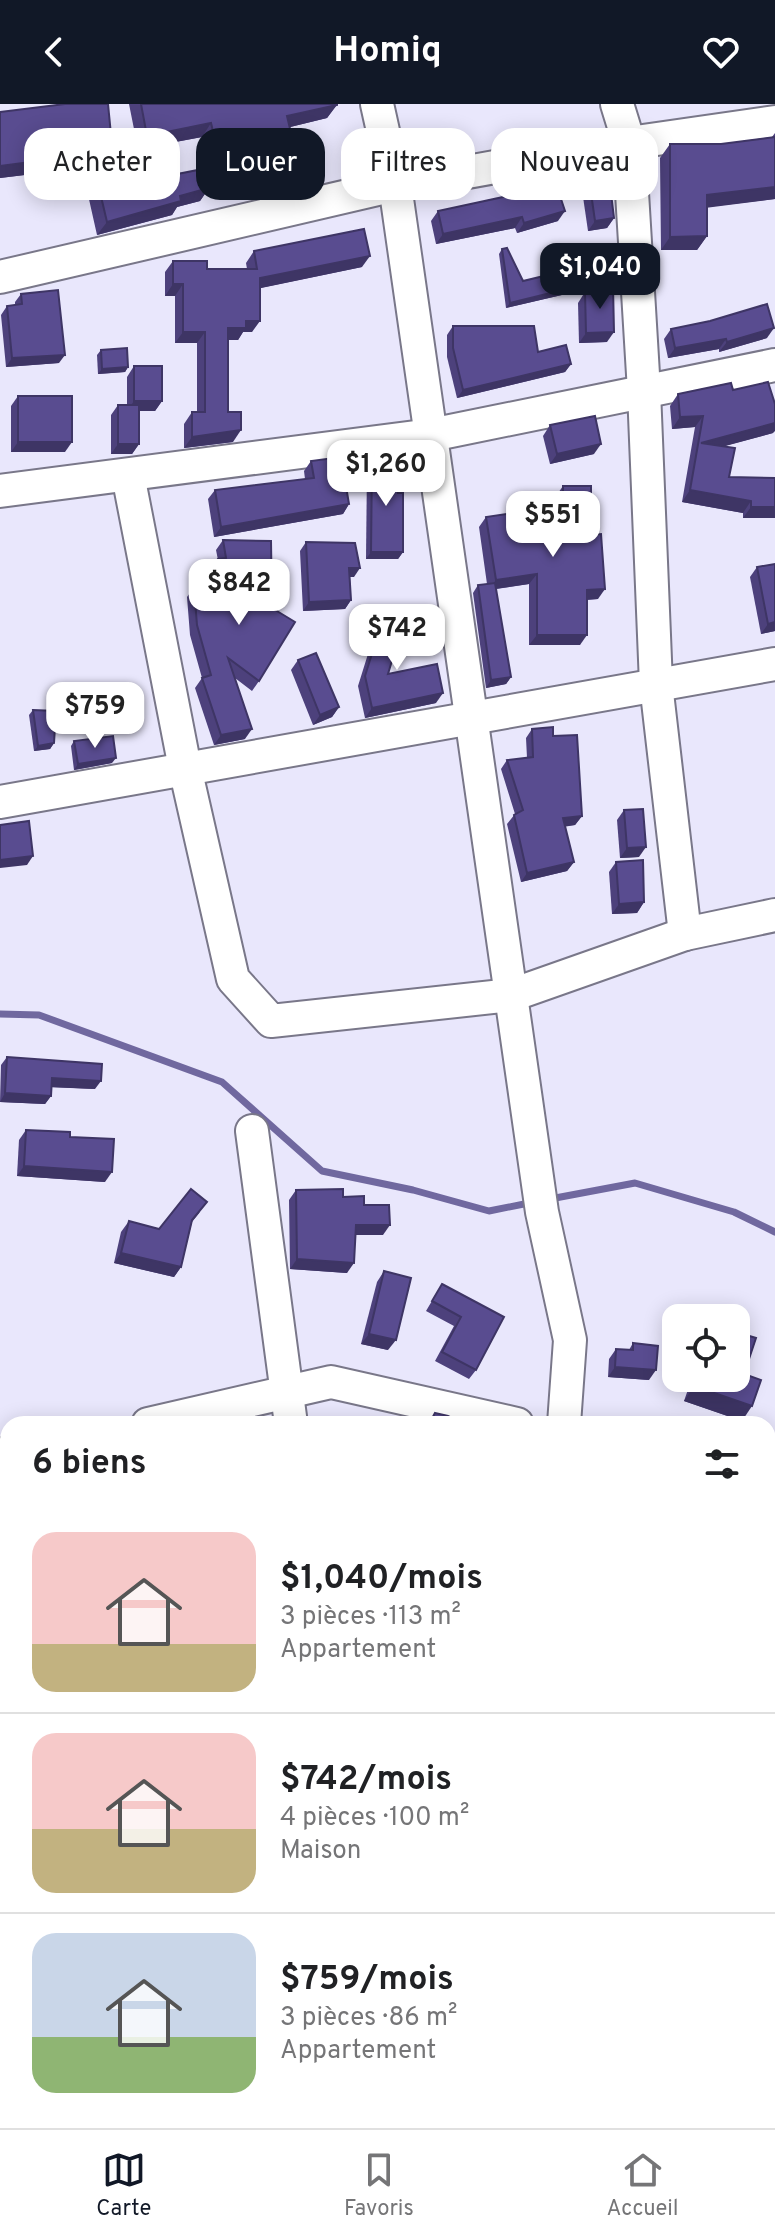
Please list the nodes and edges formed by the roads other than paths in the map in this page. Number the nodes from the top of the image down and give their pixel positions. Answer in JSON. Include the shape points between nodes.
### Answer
{"nodes":[{"id":1,"x":377,"y":104,"type":"edge"},
{"id":2,"x":617,"y":104,"type":"edge"},
{"id":3,"x":775,"y":122,"type":"edge"},
{"id":4,"x":382,"y":128,"type":"edge"},
{"id":5,"x":624,"y":128,"type":"edge"},
{"id":6,"x":658,"y":139,"type":"edge"},
{"id":7,"x":341,"y":198,"type":"edge"},
{"id":8,"x":397,"y":200,"type":"edge"},
{"id":9,"x":632,"y":200,"type":"edge"},
{"id":10,"x":0,"y":277,"type":"edge"},
{"id":11,"x":775,"y":365,"type":"edge"},
{"id":12,"x":644,"y":391,"type":"junction"},
{"id":13,"x":431,"y":435,"type":"junction"},
{"id":14,"x":128,"y":475,"type":"junction"},
{"id":15,"x":0,"y":491,"type":"edge"},
{"id":16,"x":775,"y":664,"type":"edge"},
{"id":17,"x":656,"y":684,"type":"junction"},
{"id":18,"x":472,"y":717,"type":"junction"},
{"id":19,"x":185,"y":768,"type":"junction"},
{"id":20,"x":0,"y":802,"type":"edge"},
{"id":21,"x":775,"y":915,"type":"edge"},
{"id":22,"x":685,"y":934,"type":"junction"},
{"id":23,"x":512,"y":995,"type":"junction"},
{"id":24,"x":252,"y":1131,"type":"dead end"},
{"id":25,"x":289,"y":1408,"type":"edge"},
{"id":26,"x":218,"y":1416,"type":"edge"},
{"id":27,"x":482,"y":1416,"type":"edge"},
{"id":28,"x":565,"y":1416,"type":"edge"}],
"edges":[{"from":1,"to":4,"type":"street"},
{"from":2,"to":5,"type":"street"},
{"from":3,"to":6,"type":"street"},
{"from":7,"to":10,"type":"street"},
{"from":8,"to":13,"type":"street"},
{"from":9,"to":12,"type":"street"},
{"from":11,"to":12,"type":"street"},
{"from":12,"to":13,"type":"street"},
{"from":12,"to":17,"type":"street"},
{"from":13,"to":14,"type":"street"},
{"from":13,"to":18,"type":"street"},
{"from":14,"to":15,"type":"street"},
{"from":14,"to":19,"type":"street"},
{"from":16,"to":17,"type":"street"},
{"from":17,"to":18,"type":"street"},
{"from":17,"to":22,"type":"street"},
{"from":18,"to":19,"type":"street"},
{"from":18,"to":23,"type":"street"},
{"from":19,"to":20,"type":"street"},
{"from":19,"to":23,"type":"street","via":[[233,979],[271,1021]]},
{"from":21,"to":22,"type":"street"},
{"from":22,"to":23,"type":"street"},
{"from":23,"to":28,"type":"street","via":[[541,1201],[570,1340]]},
{"from":24,"to":25,"type":"street"},
{"from":25,"to":26,"type":"street"},
{"from":25,"to":27,"type":"street","via":[[331,1382]]}]}
